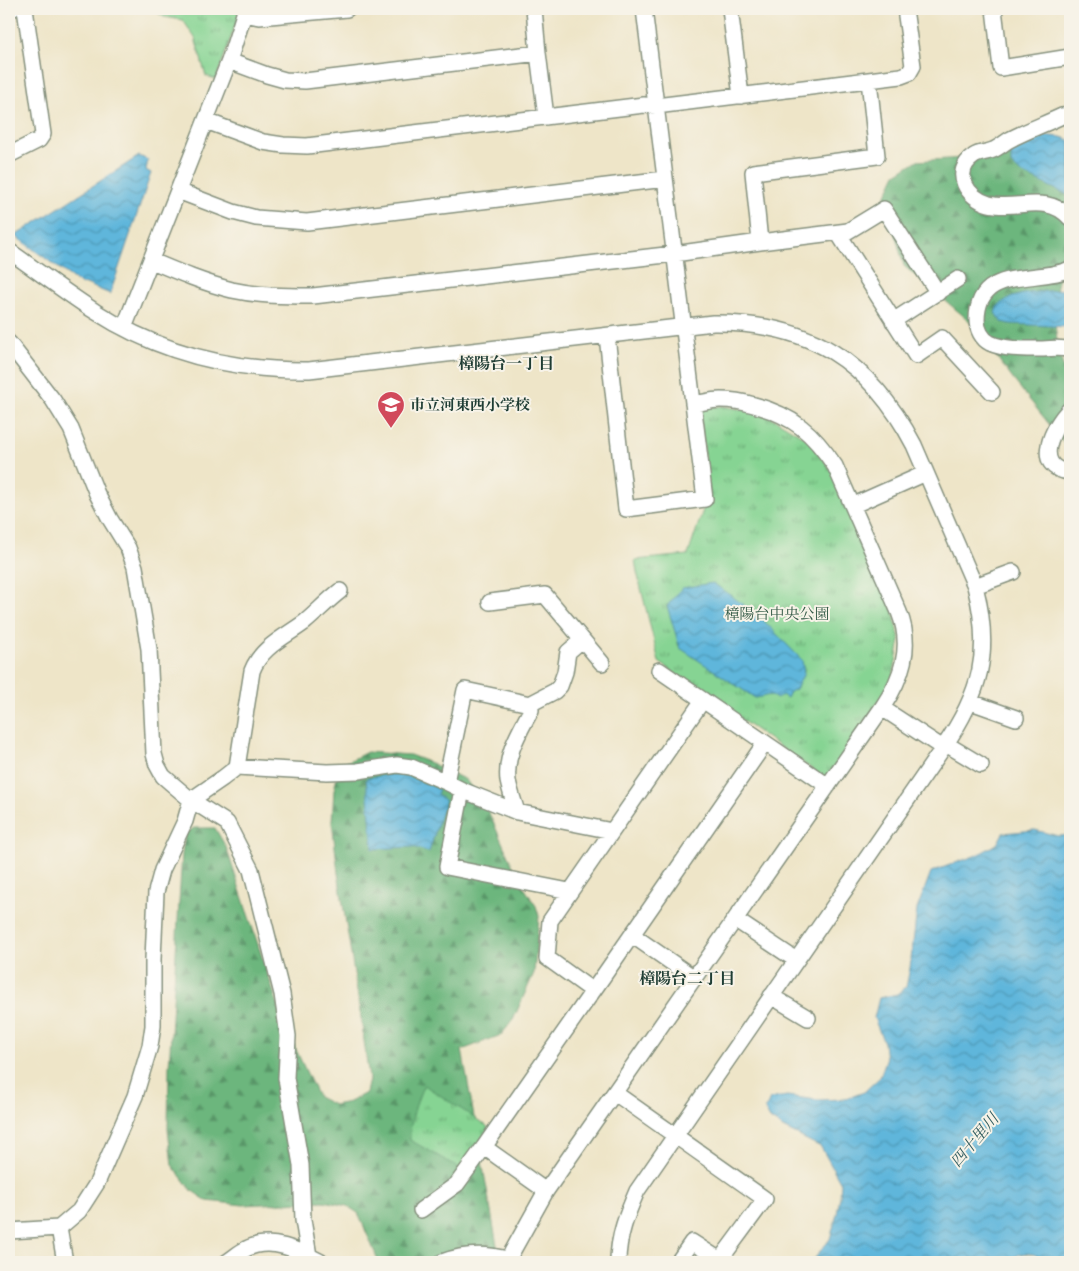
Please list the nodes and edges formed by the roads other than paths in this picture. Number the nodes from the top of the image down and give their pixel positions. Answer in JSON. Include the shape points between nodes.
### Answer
{"nodes":[{"id":1,"x":25,"y":9,"type":"edge"},
{"id":2,"x":347,"y":9,"type":"edge"},
{"id":3,"x":534,"y":9,"type":"edge"},
{"id":4,"x":644,"y":9,"type":"edge"},
{"id":5,"x":730,"y":9,"type":"edge"},
{"id":6,"x":905,"y":9,"type":"edge"},
{"id":7,"x":994,"y":9,"type":"edge"},
{"id":8,"x":244,"y":12,"type":"edge"},
{"id":9,"x":538,"y":53,"type":"junction"},
{"id":10,"x":1070,"y":58,"type":"edge"},
{"id":11,"x":229,"y":61,"type":"junction"},
{"id":12,"x":869,"y":80,"type":"junction"},
{"id":13,"x":742,"y":96,"type":"junction"},
{"id":14,"x":656,"y":106,"type":"junction"},
{"id":15,"x":1070,"y":115,"type":"edge"},
{"id":16,"x":546,"y":117,"type":"junction"},
{"id":17,"x":206,"y":121,"type":"junction"},
{"id":18,"x":9,"y":155,"type":"edge"},
{"id":19,"x":664,"y":179,"type":"junction"},
{"id":20,"x":178,"y":191,"type":"junction"},
{"id":21,"x":1070,"y":218,"type":"edge"},
{"id":22,"x":838,"y":233,"type":"junction"},
{"id":23,"x":760,"y":242,"type":"junction"},
{"id":24,"x":9,"y":251,"type":"edge"},
{"id":25,"x":674,"y":254,"type":"junction"},
{"id":26,"x":152,"y":261,"type":"junction"},
{"id":27,"x":1070,"y":269,"type":"edge"},
{"id":28,"x":958,"y":279,"type":"dead end"},
{"id":29,"x":938,"y":292,"type":"junction"},
{"id":30,"x":893,"y":321,"type":"junction"},
{"id":31,"x":683,"y":326,"type":"junction"},
{"id":32,"x":124,"y":328,"type":"junction"},
{"id":33,"x":607,"y":336,"type":"junction"},
{"id":34,"x":9,"y":343,"type":"edge"},
{"id":35,"x":1070,"y":350,"type":"edge"},
{"id":36,"x":992,"y":392,"type":"dead end"},
{"id":37,"x":693,"y":404,"type":"junction"},
{"id":38,"x":1070,"y":409,"type":"edge"},
{"id":39,"x":1070,"y":472,"type":"edge"},
{"id":40,"x":926,"y":473,"type":"junction"},
{"id":41,"x":854,"y":505,"type":"junction"},
{"id":42,"x":1013,"y":572,"type":"dead end"},
{"id":43,"x":975,"y":586,"type":"junction"},
{"id":44,"x":340,"y":591,"type":"dead end"},
{"id":45,"x":490,"y":602,"type":"dead end"},
{"id":46,"x":582,"y":640,"type":"junction"},
{"id":47,"x":602,"y":663,"type":"dead end"},
{"id":48,"x":659,"y":670,"type":"dead end"},
{"id":49,"x":703,"y":700,"type":"junction"},
{"id":50,"x":971,"y":702,"type":"junction"},
{"id":51,"x":530,"y":704,"type":"junction"},
{"id":52,"x":882,"y":708,"type":"junction"},
{"id":53,"x":1016,"y":718,"type":"dead end"},
{"id":54,"x":765,"y":743,"type":"junction"},
{"id":55,"x":944,"y":746,"type":"junction"},
{"id":56,"x":980,"y":764,"type":"dead end"},
{"id":57,"x":237,"y":767,"type":"junction"},
{"id":58,"x":446,"y":782,"type":"junction"},
{"id":59,"x":828,"y":786,"type":"junction"},
{"id":60,"x":462,"y":790,"type":"junction"},
{"id":61,"x":191,"y":800,"type":"junction"},
{"id":62,"x":517,"y":812,"type":"junction"},
{"id":63,"x":612,"y":831,"type":"junction"},
{"id":64,"x":570,"y":891,"type":"junction"},
{"id":65,"x":736,"y":920,"type":"junction"},
{"id":66,"x":632,"y":935,"type":"junction"},
{"id":67,"x":796,"y":960,"type":"junction"},
{"id":68,"x":694,"y":978,"type":"junction"},
{"id":69,"x":593,"y":991,"type":"junction"},
{"id":70,"x":771,"y":996,"type":"junction"},
{"id":71,"x":808,"y":1018,"type":"dead end"},
{"id":72,"x":615,"y":1094,"type":"junction"},
{"id":73,"x":675,"y":1135,"type":"junction"},
{"id":74,"x":484,"y":1147,"type":"junction"},
{"id":75,"x":546,"y":1191,"type":"junction"},
{"id":76,"x":421,"y":1210,"type":"dead end"},
{"id":77,"x":59,"y":1228,"type":"junction"},
{"id":78,"x":9,"y":1231,"type":"edge"},
{"id":79,"x":315,"y":1259,"type":"edge"},
{"id":80,"x":510,"y":1261,"type":"edge"},
{"id":81,"x":66,"y":1262,"type":"edge"},
{"id":82,"x":227,"y":1262,"type":"edge"},
{"id":83,"x":442,"y":1262,"type":"edge"},
{"id":84,"x":618,"y":1262,"type":"edge"},
{"id":85,"x":678,"y":1262,"type":"edge"}],
"edges":[{"from":1,"to":18,"type":"street","via":[[43,134],[39,140]]},
{"from":2,"to":8,"type":"street","via":[[259,17]]},
{"from":3,"to":9,"type":"street"},
{"from":4,"to":14,"type":"street"},
{"from":5,"to":13,"type":"street"},
{"from":6,"to":12,"type":"street","via":[[912,66],[909,72]]},
{"from":7,"to":10,"type":"street","via":[[1001,68]]},
{"from":8,"to":11,"type":"street"},
{"from":9,"to":11,"type":"street","via":[[305,81],[285,80]]},
{"from":9,"to":16,"type":"street"},
{"from":11,"to":17,"type":"street"},
{"from":12,"to":13,"type":"street"},
{"from":12,"to":23,"type":"street","via":[[878,156],[753,172]]},
{"from":13,"to":14,"type":"street"},
{"from":14,"to":16,"type":"street"},
{"from":14,"to":19,"type":"street"},
{"from":15,"to":21,"type":"street","via":[[974,156],[967,162],[962,179],[965,186],[992,205],[1046,204]]},
{"from":16,"to":17,"type":"street","via":[[307,146],[262,142]]},
{"from":17,"to":20,"type":"street"},
{"from":19,"to":20,"type":"street","via":[[307,222],[256,218]]},
{"from":19,"to":25,"type":"street"},
{"from":20,"to":26,"type":"street"},
{"from":22,"to":23,"type":"street"},
{"from":22,"to":29,"type":"street","via":[[848,231],[884,209]]},
{"from":22,"to":30,"type":"street"},
{"from":23,"to":25,"type":"street"},
{"from":24,"to":32,"type":"street"},
{"from":25,"to":26,"type":"street","via":[[313,296],[273,296],[234,290]]},
{"from":25,"to":31,"type":"street"},
{"from":26,"to":32,"type":"street"},
{"from":27,"to":35,"type":"street","via":[[999,283],[982,297],[977,323],[978,330],[990,343]]},
{"from":28,"to":29,"type":"street"},
{"from":29,"to":30,"type":"street"},
{"from":30,"to":36,"type":"street","via":[[916,356],[942,338]]},
{"from":31,"to":33,"type":"street"},
{"from":31,"to":37,"type":"street"},
{"from":31,"to":40,"type":"street","via":[[738,322],[766,326],[816,342],[844,359],[887,400],[904,426]]},
{"from":32,"to":33,"type":"street","via":[[195,357],[282,370],[339,368]]},
{"from":33,"to":37,"type":"street","via":[[626,509],[705,499]]},
{"from":34,"to":61,"type":"street","via":[[71,429],[97,494],[128,548],[135,567],[149,649],[156,760],[163,776]]},
{"from":37,"to":41,"type":"street","via":[[720,400],[745,402],[776,411],[801,426],[822,446]]},
{"from":38,"to":39,"type":"street","via":[[1056,425],[1048,448],[1051,463],[1062,471]]},
{"from":40,"to":41,"type":"street"},
{"from":40,"to":43,"type":"street"},
{"from":41,"to":52,"type":"street","via":[[904,624],[904,662],[893,691]]},
{"from":42,"to":43,"type":"street"},
{"from":43,"to":50,"type":"street","via":[[983,629],[978,678]]},
{"from":44,"to":57,"type":"street","via":[[306,621],[262,652],[256,661]]},
{"from":45,"to":46,"type":"street","via":[[545,595]]},
{"from":46,"to":47,"type":"street"},
{"from":46,"to":51,"type":"street","via":[[568,652],[560,686]]},
{"from":48,"to":49,"type":"street"},
{"from":49,"to":54,"type":"street"},
{"from":49,"to":63,"type":"street"},
{"from":50,"to":53,"type":"street"},
{"from":50,"to":55,"type":"street"},
{"from":51,"to":58,"type":"street","via":[[466,690]]},
{"from":51,"to":62,"type":"street","via":[[531,710],[508,760],[508,781]]},
{"from":52,"to":55,"type":"street"},
{"from":52,"to":59,"type":"street"},
{"from":54,"to":59,"type":"street"},
{"from":54,"to":66,"type":"street"},
{"from":55,"to":56,"type":"street"},
{"from":55,"to":67,"type":"street"},
{"from":57,"to":58,"type":"street","via":[[327,772],[397,765],[411,767]]},
{"from":57,"to":61,"type":"street"},
{"from":58,"to":60,"type":"street"},
{"from":59,"to":65,"type":"street"},
{"from":60,"to":62,"type":"street"},
{"from":60,"to":64,"type":"street","via":[[447,867]]},
{"from":61,"to":77,"type":"street","via":[[156,892],[153,1026],[138,1088],[97,1183],[80,1212]]},
{"from":61,"to":79,"type":"street","via":[[227,823],[251,870],[282,994],[288,1036],[286,1078],[301,1165],[303,1220]]},
{"from":62,"to":63,"type":"street"},
{"from":63,"to":64,"type":"street"},
{"from":64,"to":69,"type":"street","via":[[550,921],[547,958]]},
{"from":65,"to":67,"type":"street"},
{"from":65,"to":68,"type":"street"},
{"from":66,"to":68,"type":"street"},
{"from":66,"to":69,"type":"street"},
{"from":67,"to":70,"type":"street"},
{"from":68,"to":72,"type":"street"},
{"from":69,"to":74,"type":"street"},
{"from":70,"to":71,"type":"street"},
{"from":70,"to":73,"type":"street"},
{"from":72,"to":73,"type":"street"},
{"from":72,"to":75,"type":"street"},
{"from":73,"to":84,"type":"street","via":[[637,1191],[619,1242]]},
{"from":73,"to":85,"type":"street","via":[[765,1199],[720,1260],[692,1242]]},
{"from":74,"to":75,"type":"street"},
{"from":74,"to":76,"type":"street","via":[[457,1184]]},
{"from":75,"to":80,"type":"street"},
{"from":77,"to":78,"type":"street"},
{"from":77,"to":81,"type":"street"},
{"from":79,"to":82,"type":"street","via":[[277,1244],[261,1244],[247,1248]]},
{"from":80,"to":83,"type":"street","via":[[485,1254]]}]}
